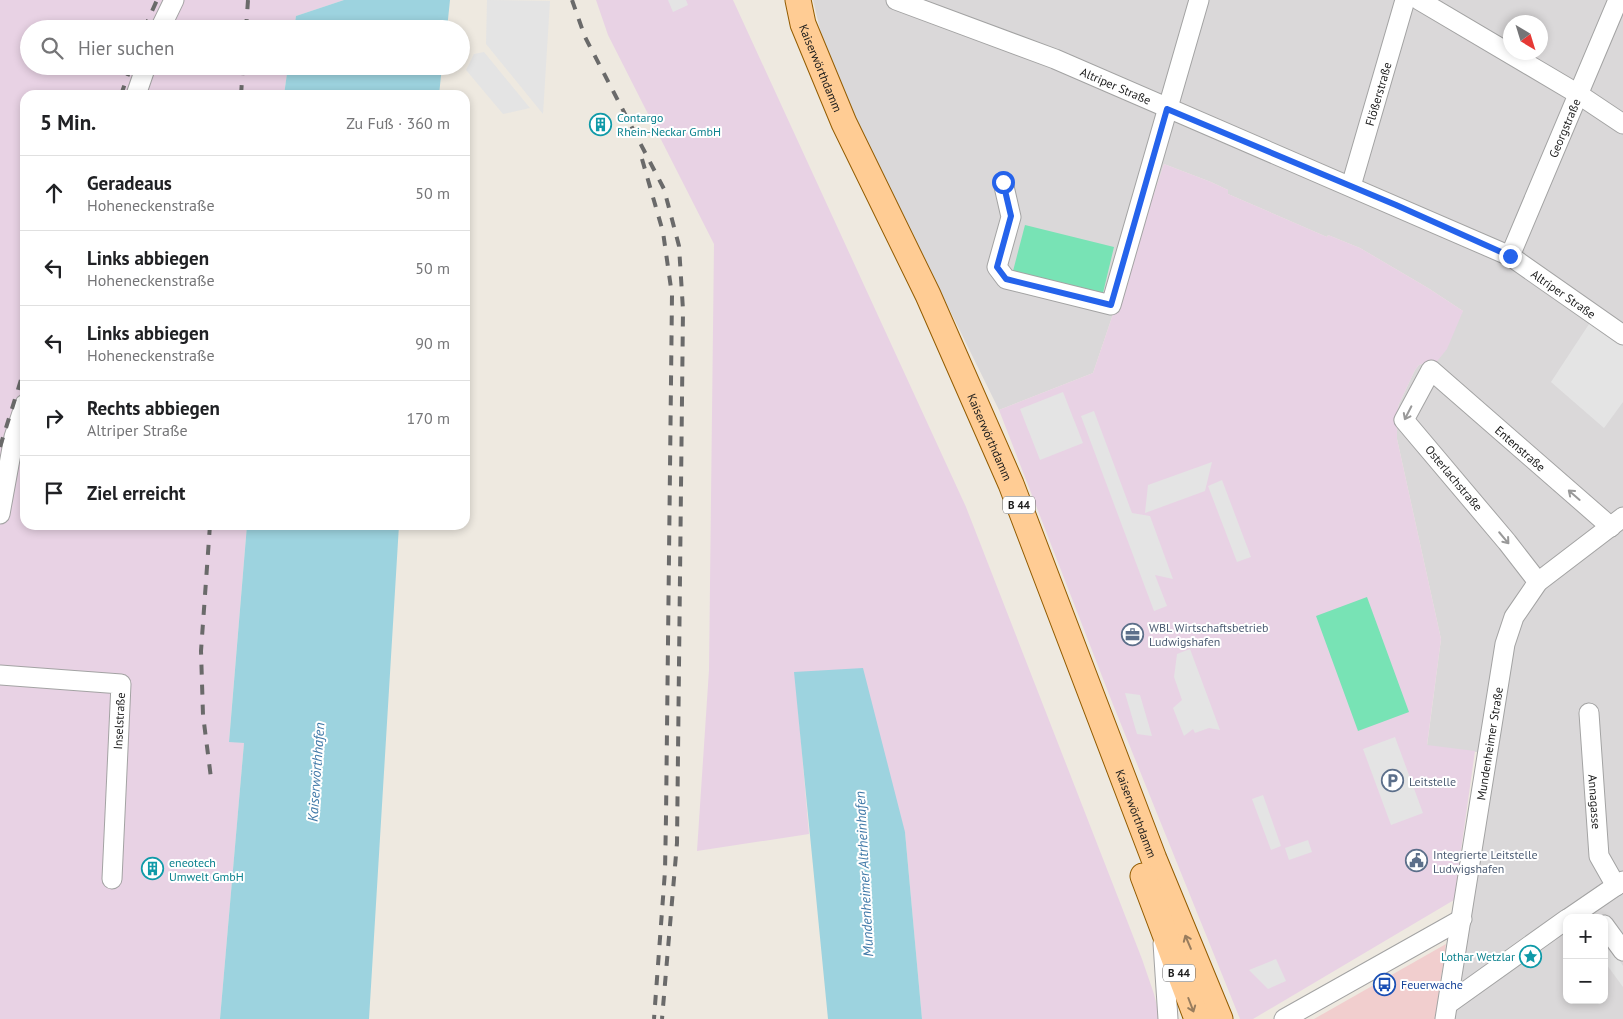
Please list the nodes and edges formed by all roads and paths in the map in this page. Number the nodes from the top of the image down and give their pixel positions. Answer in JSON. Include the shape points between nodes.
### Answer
{"nodes":[{"id":1,"x":174,"y":0,"type":"edge"},
{"id":2,"x":784,"y":0,"type":"edge"},
{"id":3,"x":798,"y":0,"type":"edge"},
{"id":4,"x":896,"y":0,"type":"edge"},
{"id":5,"x":1199,"y":0,"type":"edge"},
{"id":6,"x":1404,"y":0,"type":"edge"},
{"id":7,"x":1419,"y":0,"type":"edge"},
{"id":8,"x":1618,"y":0,"type":"edge"},
{"id":9,"x":164,"y":20,"type":"edge"},
{"id":10,"x":143,"y":75,"type":"edge"},
{"id":11,"x":138,"y":90,"type":"edge"},
{"id":12,"x":1578,"y":94,"type":"junction"},
{"id":13,"x":1167,"y":109,"type":"junction"},
{"id":14,"x":1623,"y":124,"type":"edge"},
{"id":15,"x":1003,"y":182,"type":"dead end"},
{"id":16,"x":1351,"y":186,"type":"junction"},
{"id":17,"x":1510,"y":256,"type":"junction"},
{"id":18,"x":1623,"y":335,"type":"edge"},
{"id":19,"x":1431,"y":370,"type":"joint"},
{"id":20,"x":20,"y":419,"type":"edge"},
{"id":21,"x":0,"y":514,"type":"edge"},
{"id":22,"x":1617,"y":522,"type":"edge"},
{"id":23,"x":1538,"y":582,"type":"junction"},
{"id":24,"x":0,"y":675,"type":"edge"},
{"id":25,"x":1589,"y":713,"type":"dead end"},
{"id":26,"x":112,"y":879,"type":"dead end"},
{"id":27,"x":1620,"y":884,"type":"edge"},
{"id":28,"x":1594,"y":911,"type":"edge"},
{"id":29,"x":1462,"y":919,"type":"junction"},
{"id":30,"x":1563,"y":923,"type":"edge"},
{"id":31,"x":1162,"y":927,"type":"junction"},
{"id":32,"x":1608,"y":930,"type":"edge"},
{"id":33,"x":1623,"y":951,"type":"edge"},
{"id":34,"x":1446,"y":1011,"type":"edge"},
{"id":35,"x":1168,"y":1019,"type":"edge"},
{"id":36,"x":1196,"y":1019,"type":"edge"},
{"id":37,"x":1220,"y":1019,"type":"edge"},
{"id":38,"x":1284,"y":1019,"type":"edge"}],
"edges":[{"from":1,"to":9,"type":"street"},
{"from":2,"to":31,"type":"main road","name":"Kaiserwörthdamm","number":"B 44","via":[[805,69],[915,304],[997,490]]},
{"from":37,"to":3,"type":"main road","name":"Kaiserwörthdamm","number":"B 44","one_way":true,"via":[[1150,850],[1010,484],[928,295],[841,114],[803,24]]},
{"from":4,"to":13,"type":"street","name":"Altriper Straße","via":[[1055,59]]},
{"from":5,"to":13,"type":"street"},
{"from":6,"to":16,"type":"street","name":"Flößerstraße"},
{"from":7,"to":12,"type":"street"},
{"from":8,"to":12,"type":"street","name":"Georgstraße"},
{"from":10,"to":11,"type":"street"},
{"from":12,"to":14,"type":"street"},
{"from":12,"to":17,"type":"street","name":"Georgstraße"},
{"from":13,"to":15,"type":"street","via":[[1111,305],[1006,279],[997,267],[1011,216]]},
{"from":13,"to":16,"type":"street","name":"Altriper Straße"},
{"from":16,"to":17,"type":"street","name":"Altriper Straße"},
{"from":17,"to":18,"type":"street","name":"Altriper Straße"},
{"from":22,"to":19,"type":"street","name":"Entenstraße","one_way":true},
{"from":19,"to":23,"type":"street","name":"Osterlachstraße","one_way":true,"via":[[1404,420]]},
{"from":20,"to":21,"type":"street"},
{"from":22,"to":23,"type":"street","name":"Mundenheimer Straße"},
{"from":23,"to":29,"type":"street","name":"Mundenheimer Straße","via":[[1514,617],[1506,644]]},
{"from":24,"to":26,"type":"street","name":"Inselstraße","via":[[121,684]]},
{"from":25,"to":27,"type":"street","name":"Annagasse","via":[[1599,856]]},
{"from":27,"to":28,"type":"street"},
{"from":29,"to":34,"type":"street","name":"Mundenheimer Straße"},
{"from":29,"to":38,"type":"street"},
{"from":30,"to":34,"type":"street"},
{"from":31,"to":35,"type":"street"},
{"from":31,"to":36,"type":"main road","name":"Kaiserwörthdamm","number":"B 44","one_way":true},
{"from":32,"to":33,"type":"street"}]}
